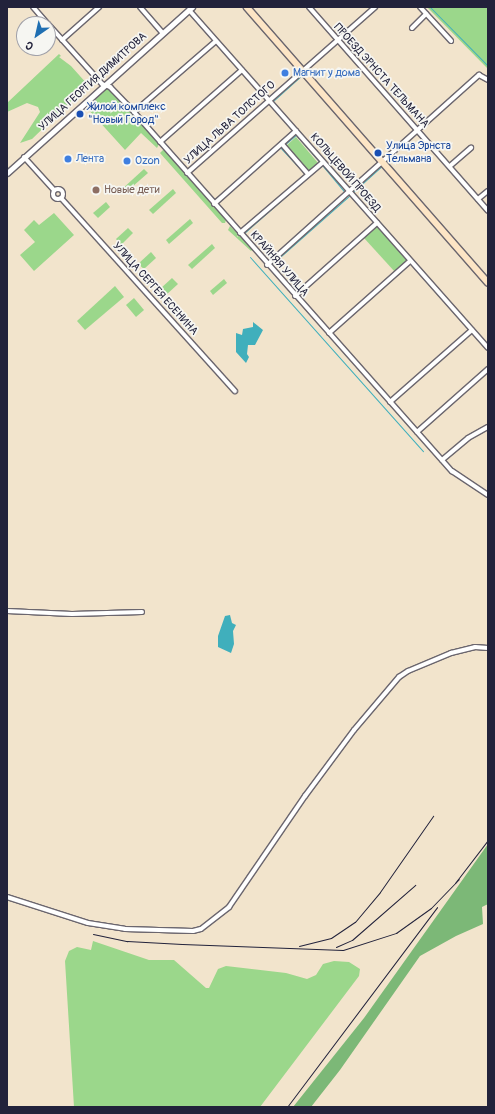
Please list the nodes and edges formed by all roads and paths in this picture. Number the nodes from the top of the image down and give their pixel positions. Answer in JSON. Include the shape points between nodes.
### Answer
{"nodes":[{"id":1,"x":33,"y":7,"type":"edge"},
{"id":2,"x":99,"y":7,"type":"edge"},
{"id":3,"x":140,"y":7,"type":"edge"},
{"id":4,"x":247,"y":7,"type":"edge"},
{"id":5,"x":375,"y":7,"type":"edge"},
{"id":6,"x":420,"y":7,"type":"edge"},
{"id":7,"x":191,"y":8,"type":"edge"},
{"id":8,"x":310,"y":8,"type":"edge"},
{"id":9,"x":426,"y":14,"type":"junction"},
{"id":10,"x":41,"y":16,"type":"edge"},
{"id":11,"x":412,"y":28,"type":"dead end"},
{"id":12,"x":56,"y":33,"type":"edge"},
{"id":13,"x":162,"y":33,"type":"junction"},
{"id":14,"x":62,"y":40,"type":"junction"},
{"id":15,"x":338,"y":40,"type":"junction"},
{"id":16,"x":216,"y":41,"type":"junction"},
{"id":17,"x":451,"y":41,"type":"dead end"},
{"id":18,"x":242,"y":70,"type":"junction"},
{"id":19,"x":304,"y":71,"type":"junction"},
{"id":20,"x":488,"y":80,"type":"edge"},
{"id":21,"x":106,"y":85,"type":"junction"},
{"id":22,"x":269,"y":100,"type":"junction"},
{"id":23,"x":134,"y":112,"type":"junction"},
{"id":24,"x":418,"y":130,"type":"junction"},
{"id":25,"x":296,"y":132,"type":"junction"},
{"id":26,"x":160,"y":142,"type":"junction"},
{"id":27,"x":282,"y":144,"type":"junction"},
{"id":28,"x":471,"y":148,"type":"dead end"},
{"id":29,"x":24,"y":157,"type":"junction"},
{"id":30,"x":323,"y":162,"type":"junction"},
{"id":31,"x":383,"y":162,"type":"junction"},
{"id":32,"x":450,"y":166,"type":"junction"},
{"id":33,"x":7,"y":173,"type":"edge"},
{"id":34,"x":187,"y":173,"type":"junction"},
{"id":35,"x":308,"y":174,"type":"junction"},
{"id":36,"x":54,"y":190,"type":"junction"},
{"id":37,"x":488,"y":191,"type":"edge"},
{"id":38,"x":349,"y":192,"type":"junction"},
{"id":39,"x":61,"y":198,"type":"junction"},
{"id":40,"x":478,"y":199,"type":"junction"},
{"id":41,"x":214,"y":204,"type":"junction"},
{"id":42,"x":488,"y":210,"type":"edge"},
{"id":43,"x":377,"y":223,"type":"junction"},
{"id":44,"x":240,"y":233,"type":"junction"},
{"id":45,"x":410,"y":261,"type":"junction"},
{"id":46,"x":268,"y":265,"type":"junction"},
{"id":47,"x":488,"y":282,"type":"edge"},
{"id":48,"x":295,"y":296,"type":"junction"},
{"id":49,"x":472,"y":330,"type":"junction"},
{"id":50,"x":328,"y":333,"type":"junction"},
{"id":51,"x":488,"y":348,"type":"edge"},
{"id":52,"x":488,"y":369,"type":"edge"},
{"id":53,"x":235,"y":392,"type":"dead end"},
{"id":54,"x":390,"y":402,"type":"junction"},
{"id":55,"x":488,"y":427,"type":"edge"},
{"id":56,"x":416,"y":432,"type":"junction"},
{"id":57,"x":442,"y":460,"type":"junction"},
{"id":58,"x":488,"y":495,"type":"edge"},
{"id":59,"x":7,"y":611,"type":"edge"},
{"id":60,"x":142,"y":612,"type":"dead end"},
{"id":61,"x":488,"y":648,"type":"edge"},
{"id":62,"x":7,"y":897,"type":"edge"}],
"edges":[{"from":1,"to":10,"type":"street","name":"КРАЙНЯЯ УЛИЦА"},
{"from":2,"to":14,"type":"street"},
{"from":3,"to":13,"type":"street"},
{"from":4,"to":19,"type":"main road"},
{"from":5,"to":15,"type":"street","name":"УЛИЦА ЛЬВА ТОЛСТОГО"},
{"from":6,"to":9,"type":"street"},
{"from":7,"to":13,"type":"street","name":"УЛИЦА ГЕОРГИЯ ДИМИТРОВА"},
{"from":7,"to":16,"type":"street","name":"КОЛЬЦЕВОЙ ПРОЕЗД"},
{"from":8,"to":15,"type":"street","name":"ПРОЕЗД ЭРНСТА ТЕЛЬМАНА"},
{"from":9,"to":11,"type":"street"},
{"from":9,"to":17,"type":"street"},
{"from":12,"to":14,"type":"street","name":"КРАЙНЯЯ УЛИЦА"},
{"from":13,"to":21,"type":"street","name":"УЛИЦА ГЕОРГИЯ ДИМИТРОВА"},
{"from":14,"to":21,"type":"street","name":"КРАЙНЯЯ УЛИЦА","via":[[102,84]]},
{"from":15,"to":19,"type":"street","name":"УЛИЦА ЛЬВА ТОЛСТОГО"},
{"from":15,"to":24,"type":"street","name":"ПРОЕЗД ЭРНСТА ТЕЛЬМАНА"},
{"from":16,"to":18,"type":"street","name":"КОЛЬЦЕВОЙ ПРОЕЗД"},
{"from":16,"to":23,"type":"street"},
{"from":18,"to":22,"type":"street","name":"КОЛЬЦЕВОЙ ПРОЕЗД"},
{"from":18,"to":26,"type":"street"},
{"from":19,"to":22,"type":"street","name":"УЛИЦА ЛЬВА ТОЛСТОГО"},
{"from":19,"to":31,"type":"main road"},
{"from":20,"to":24,"type":"street","via":[[479,75]]},
{"from":21,"to":23,"type":"street","name":"КРАЙНЯЯ УЛИЦА"},
{"from":21,"to":29,"type":"street","name":"УЛИЦА ГЕОРГИЯ ДИМИТРОВА"},
{"from":22,"to":25,"type":"street","name":"КОЛЬЦЕВОЙ ПРОЕЗД"},
{"from":22,"to":34,"type":"street","name":"УЛИЦА ЛЬВА ТОЛСТОГО"},
{"from":23,"to":26,"type":"street","name":"КРАЙНЯЯ УЛИЦА"},
{"from":24,"to":31,"type":"street"},
{"from":24,"to":32,"type":"street","name":"ПРОЕЗД ЭРНСТА ТЕЛЬМАНА"},
{"from":25,"to":27,"type":"street"},
{"from":25,"to":30,"type":"street","name":"КОЛЬЦЕВОЙ ПРОЕЗД"},
{"from":26,"to":34,"type":"street","name":"КРАЙНЯЯ УЛИЦА"},
{"from":27,"to":35,"type":"street"},
{"from":27,"to":41,"type":"street"},
{"from":28,"to":32,"type":"street"},
{"from":29,"to":33,"type":"street","name":"УЛИЦА ГЕОРГИЯ ДИМИТРОВА"},
{"from":29,"to":36,"type":"street","name":"УЛИЦА СЕРГЕЯ ЕСЕНИНА"},
{"from":30,"to":35,"type":"street"},
{"from":30,"to":38,"type":"street","name":"КОЛЬЦЕВОЙ ПРОЕЗД"},
{"from":31,"to":38,"type":"street"},
{"from":31,"to":47,"type":"main road"},
{"from":32,"to":40,"type":"street","name":"ПРОЕЗД ЭРНСТА ТЕЛЬМАНА"},
{"from":34,"to":41,"type":"street","name":"КРАЙНЯЯ УЛИЦА"},
{"from":35,"to":44,"type":"street"},
{"from":36,"to":39,"type":"street","name":"УЛИЦА СЕРГЕЯ ЕСЕНИНА","via":[[54,197]]},
{"from":36,"to":39,"type":"street","name":"УЛИЦА СЕРГЕЯ ЕСЕНИНА","via":[[62,190]]},
{"from":37,"to":40,"type":"street"},
{"from":38,"to":43,"type":"street","name":"КОЛЬЦЕВОЙ ПРОЕЗД"},
{"from":38,"to":46,"type":"street"},
{"from":39,"to":53,"type":"street","name":"УЛИЦА СЕРГЕЯ ЕСЕНИНА"},
{"from":40,"to":42,"type":"street","name":"ПРОЕЗД ЭРНСТА ТЕЛЬМАНА"},
{"from":41,"to":44,"type":"street","name":"КРАЙНЯЯ УЛИЦА"},
{"from":43,"to":45,"type":"street","name":"КОЛЬЦЕВОЙ ПРОЕЗД"},
{"from":43,"to":48,"type":"street"},
{"from":44,"to":46,"type":"street","name":"КРАЙНЯЯ УЛИЦА"},
{"from":45,"to":49,"type":"street","name":"КОЛЬЦЕВОЙ ПРОЕЗД"},
{"from":45,"to":50,"type":"street"},
{"from":46,"to":48,"type":"street","name":"КРАЙНЯЯ УЛИЦА"},
{"from":48,"to":50,"type":"street","name":"КРАЙНЯЯ УЛИЦА"},
{"from":49,"to":51,"type":"street","name":"КОЛЬЦЕВОЙ ПРОЕЗД"},
{"from":49,"to":54,"type":"street"},
{"from":50,"to":54,"type":"street","name":"КРАЙНЯЯ УЛИЦА"},
{"from":52,"to":56,"type":"street"},
{"from":54,"to":56,"type":"street","name":"КРАЙНЯЯ УЛИЦА"},
{"from":55,"to":57,"type":"street","via":[[468,438]]},
{"from":56,"to":57,"type":"street","name":"КРАЙНЯЯ УЛИЦА"},
{"from":57,"to":58,"type":"street","name":"КРАЙНЯЯ УЛИЦА","via":[[452,471]]},
{"from":59,"to":60,"type":"street","via":[[79,614]]},
{"from":61,"to":62,"type":"street","via":[[475,647],[451,653],[399,677],[354,730],[305,796],[229,907],[201,929],[125,929],[88,923]]}]}
